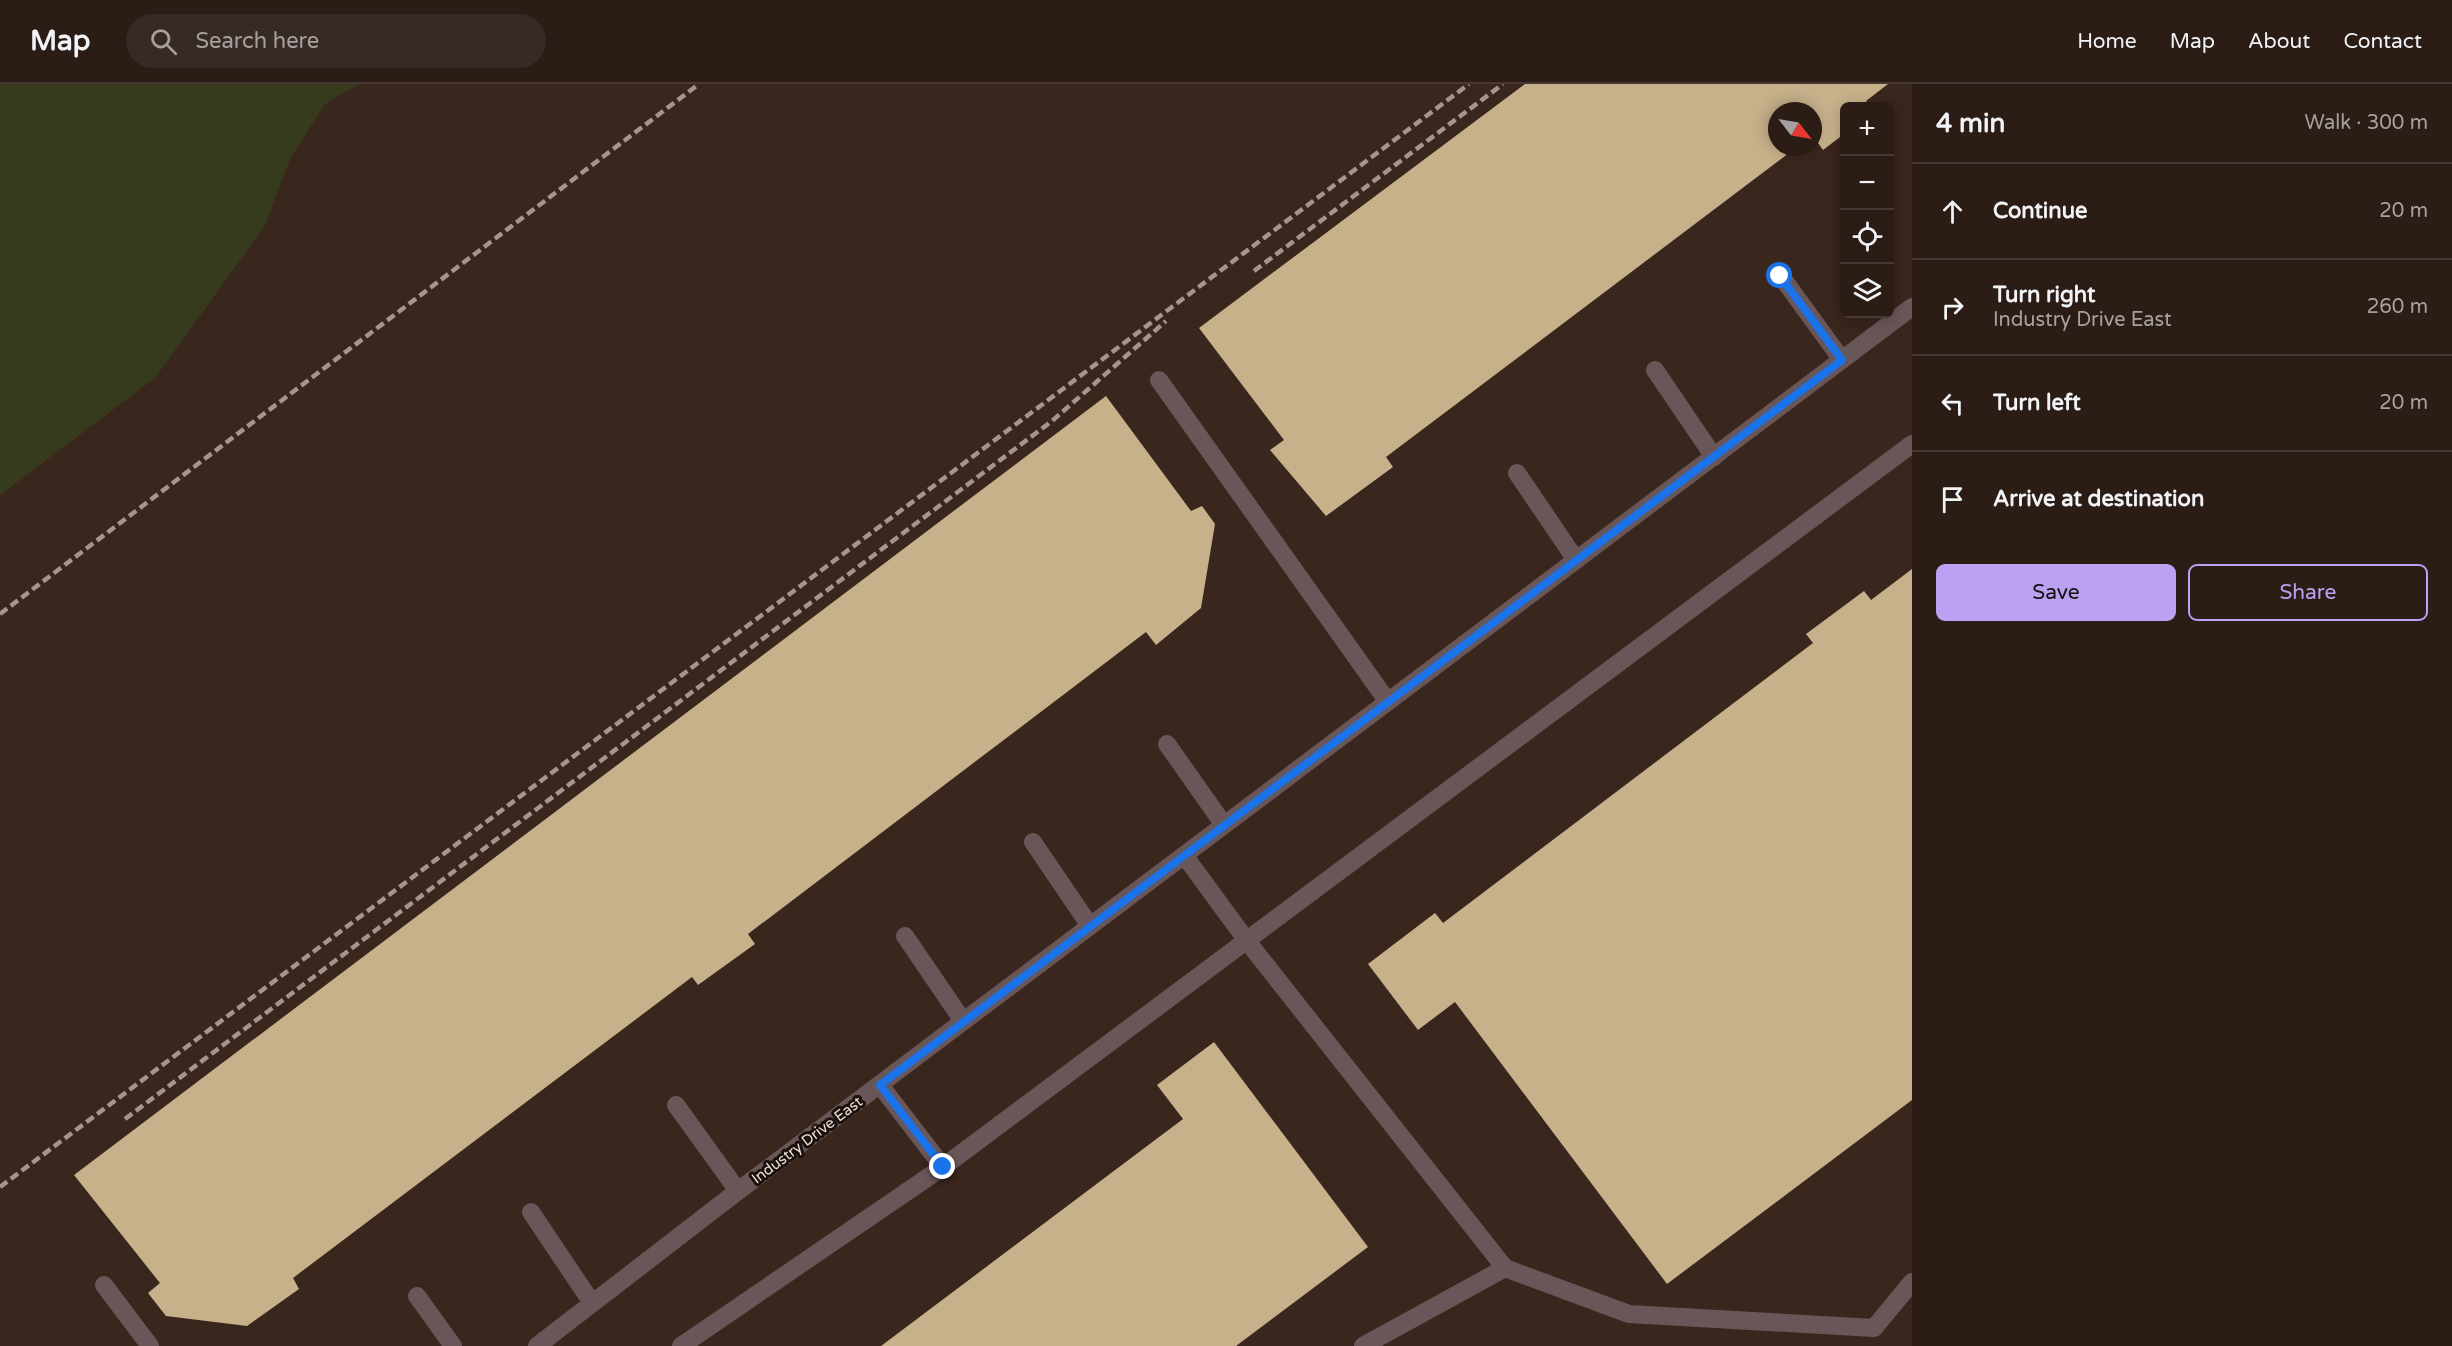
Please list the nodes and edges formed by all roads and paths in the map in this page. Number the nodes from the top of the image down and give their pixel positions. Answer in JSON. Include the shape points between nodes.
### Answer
{"nodes":[{"id":1,"x":1780,"y":276,"type":"dead end"},
{"id":2,"x":1912,"y":307,"type":"edge"},
{"id":3,"x":1842,"y":360,"type":"junction"},
{"id":4,"x":1655,"y":370,"type":"dead end"},
{"id":5,"x":1159,"y":380,"type":"dead end"},
{"id":6,"x":1912,"y":444,"type":"edge"},
{"id":7,"x":1714,"y":457,"type":"junction"},
{"id":8,"x":1517,"y":473,"type":"dead end"},
{"id":9,"x":1576,"y":560,"type":"junction"},
{"id":10,"x":1388,"y":702,"type":"junction"},
{"id":11,"x":1167,"y":744,"type":"dead end"},
{"id":12,"x":1224,"y":825,"type":"junction"},
{"id":13,"x":1033,"y":842,"type":"dead end"},
{"id":14,"x":1184,"y":855,"type":"junction"},
{"id":15,"x":1090,"y":926,"type":"junction"},
{"id":16,"x":905,"y":936,"type":"dead end"},
{"id":17,"x":1247,"y":941,"type":"junction"},
{"id":18,"x":963,"y":1021,"type":"junction"},
{"id":19,"x":880,"y":1085,"type":"junction"},
{"id":20,"x":676,"y":1105,"type":"dead end"},
{"id":21,"x":943,"y":1167,"type":"junction"},
{"id":22,"x":738,"y":1191,"type":"junction"},
{"id":23,"x":531,"y":1212,"type":"dead end"},
{"id":24,"x":1505,"y":1268,"type":"junction"},
{"id":25,"x":1912,"y":1282,"type":"edge"},
{"id":26,"x":104,"y":1285,"type":"dead end"},
{"id":27,"x":417,"y":1296,"type":"dead end"},
{"id":28,"x":592,"y":1303,"type":"junction"},
{"id":29,"x":150,"y":1346,"type":"edge"},
{"id":30,"x":453,"y":1346,"type":"edge"},
{"id":31,"x":537,"y":1346,"type":"edge"},
{"id":32,"x":681,"y":1346,"type":"edge"},
{"id":33,"x":1363,"y":1346,"type":"edge"}],
"edges":[{"from":1,"to":3,"type":"street"},
{"from":2,"to":3,"type":"street","name":"Industry Drive East"},
{"from":3,"to":7,"type":"street","name":"Industry Drive East"},
{"from":4,"to":7,"type":"street"},
{"from":5,"to":10,"type":"street"},
{"from":6,"to":17,"type":"street"},
{"from":7,"to":9,"type":"street","name":"Industry Drive East"},
{"from":8,"to":9,"type":"street"},
{"from":9,"to":10,"type":"street","name":"Industry Drive East"},
{"from":10,"to":12,"type":"street","name":"Industry Drive East"},
{"from":11,"to":12,"type":"street"},
{"from":12,"to":14,"type":"street","name":"Industry Drive East"},
{"from":13,"to":15,"type":"street"},
{"from":14,"to":15,"type":"street","name":"Industry Drive East"},
{"from":14,"to":17,"type":"street"},
{"from":15,"to":18,"type":"street","name":"Industry Drive East"},
{"from":16,"to":18,"type":"street"},
{"from":17,"to":21,"type":"street"},
{"from":17,"to":24,"type":"street"},
{"from":18,"to":19,"type":"street","name":"Industry Drive East"},
{"from":19,"to":21,"type":"street"},
{"from":19,"to":22,"type":"street","name":"Industry Drive East"},
{"from":20,"to":22,"type":"street"},
{"from":21,"to":32,"type":"street"},
{"from":22,"to":28,"type":"street","name":"Industry Drive East"},
{"from":23,"to":28,"type":"street"},
{"from":24,"to":25,"type":"street","via":[[1629,1314],[1874,1328]]},
{"from":24,"to":33,"type":"street"},
{"from":26,"to":29,"type":"street"},
{"from":27,"to":30,"type":"street"},
{"from":28,"to":31,"type":"street","name":"Industry Drive East"}]}
